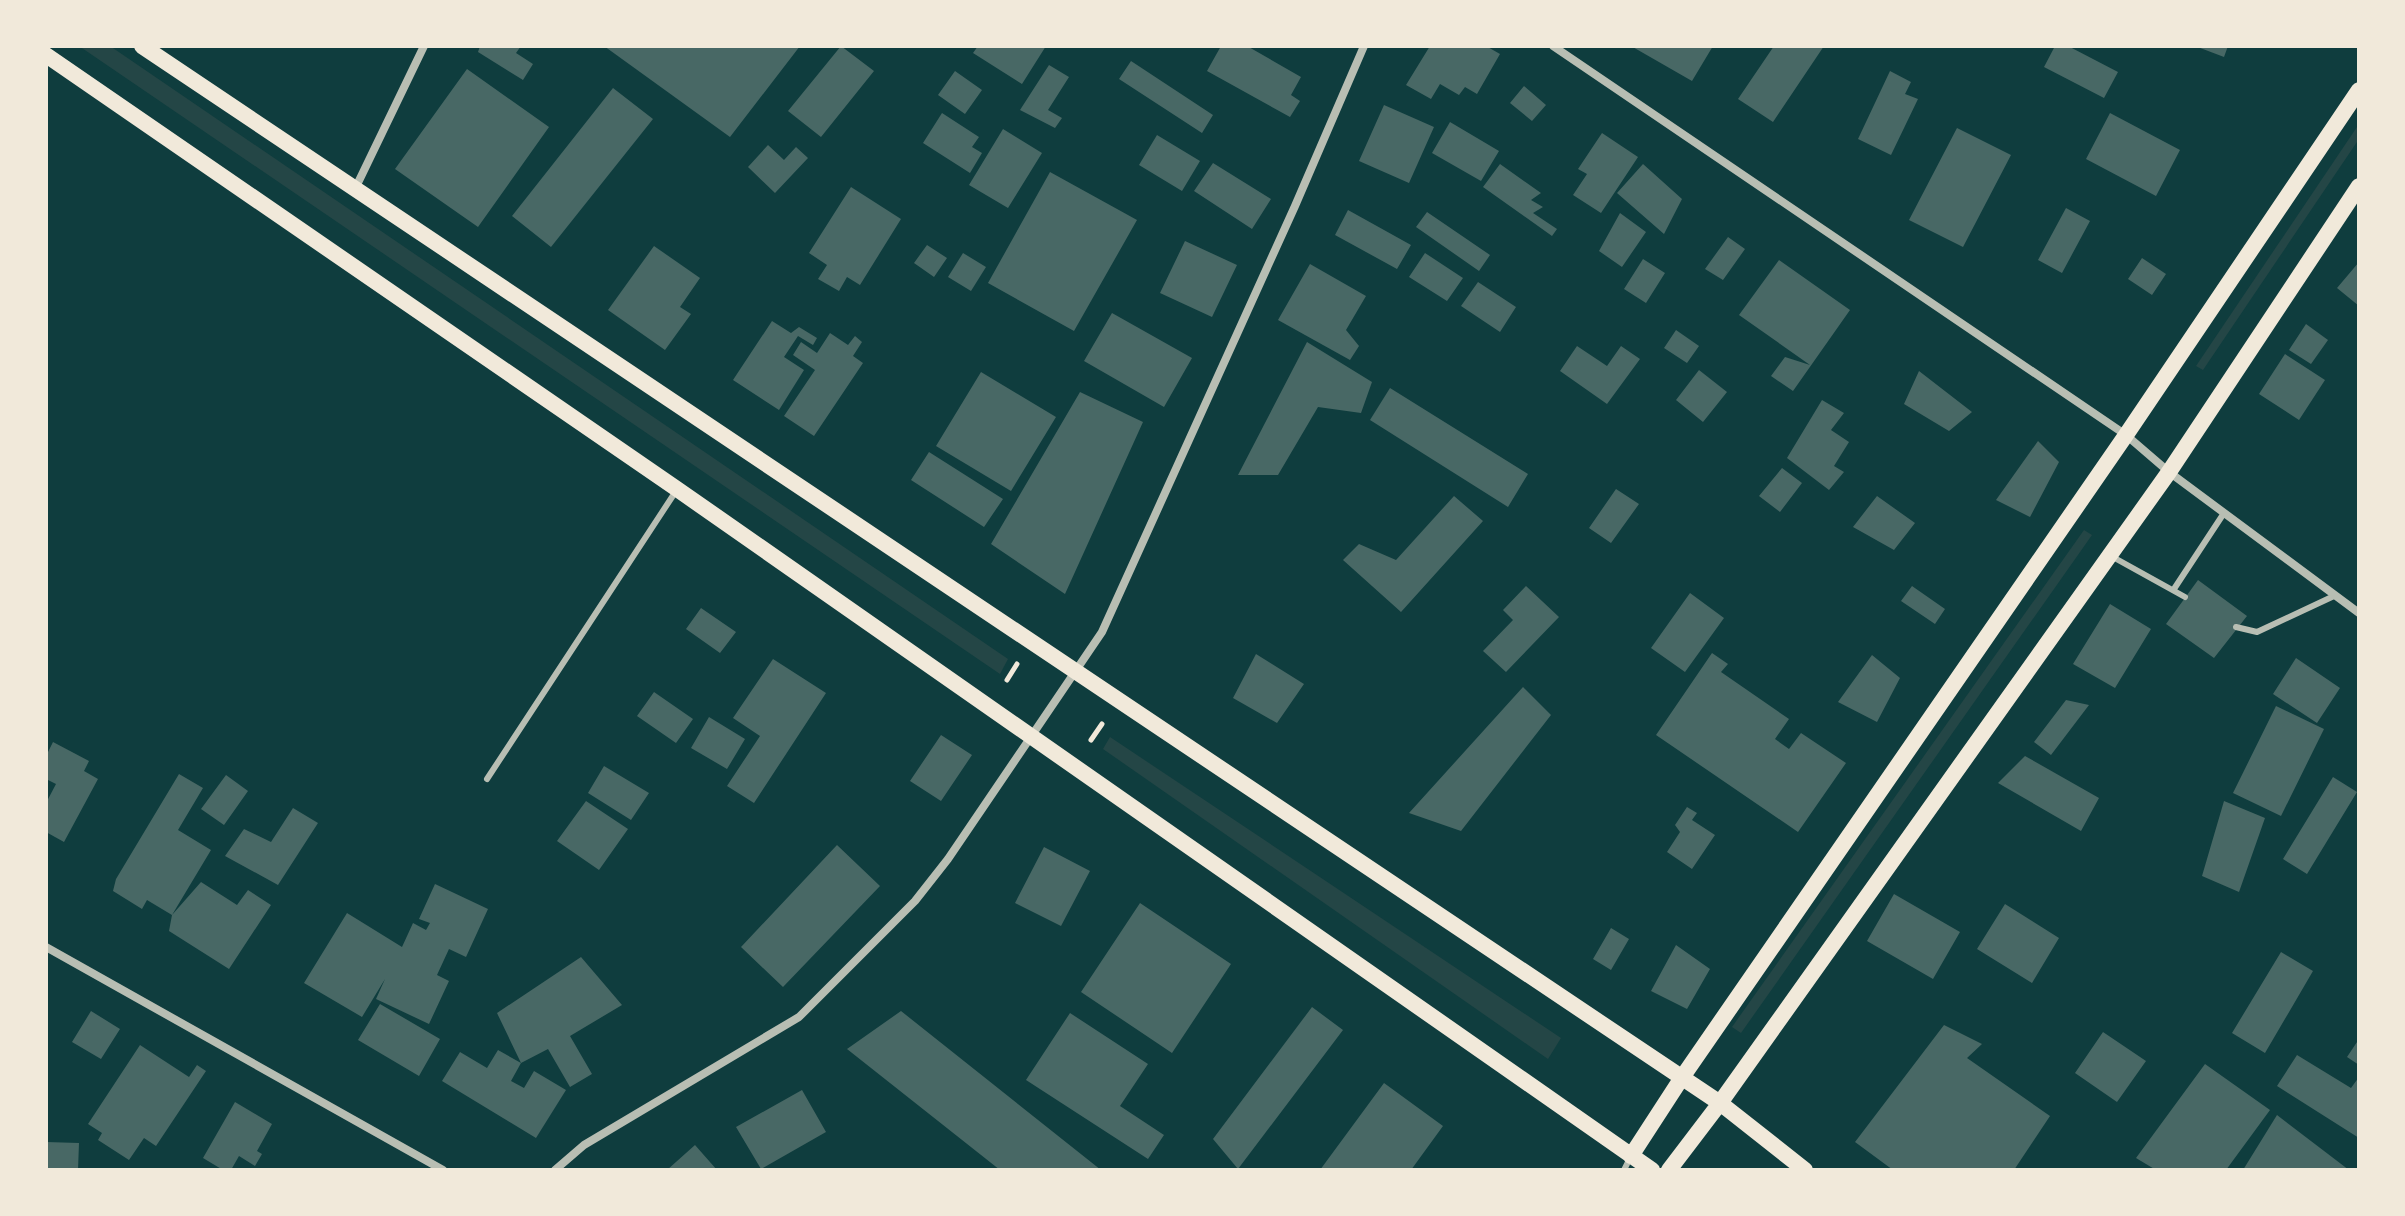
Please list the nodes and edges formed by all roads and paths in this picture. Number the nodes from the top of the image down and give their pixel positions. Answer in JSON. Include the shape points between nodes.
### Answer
{"nodes":[{"id":1,"x":142,"y":46,"type":"edge"},
{"id":2,"x":424,"y":46,"type":"edge"},
{"id":3,"x":1364,"y":46,"type":"edge"},
{"id":4,"x":1553,"y":46,"type":"edge"},
{"id":5,"x":46,"y":55,"type":"edge"},
{"id":6,"x":2359,"y":90,"type":"edge"},
{"id":7,"x":2359,"y":186,"type":"edge"},
{"id":8,"x":354,"y":190,"type":"junction"},
{"id":9,"x":2126,"y":435,"type":"junction"},
{"id":10,"x":2169,"y":472,"type":"junction"},
{"id":11,"x":677,"y":489,"type":"junction"},
{"id":12,"x":2224,"y":513,"type":"junction"},
{"id":13,"x":2108,"y":554,"type":"junction"},
{"id":14,"x":2174,"y":589,"type":"junction"},
{"id":15,"x":2334,"y":596,"type":"junction"},
{"id":16,"x":2185,"y":597,"type":"dead end"},
{"id":17,"x":2359,"y":613,"type":"edge"},
{"id":18,"x":2236,"y":627,"type":"dead end"},
{"id":19,"x":1018,"y":664,"type":"dead end"},
{"id":20,"x":1075,"y":672,"type":"junction"},
{"id":21,"x":1007,"y":680,"type":"dead end"},
{"id":22,"x":1102,"y":724,"type":"dead end"},
{"id":23,"x":1032,"y":735,"type":"junction"},
{"id":24,"x":1091,"y":740,"type":"dead end"},
{"id":25,"x":487,"y":779,"type":"dead end"},
{"id":26,"x":46,"y":947,"type":"edge"},
{"id":27,"x":1681,"y":1079,"type":"junction"},
{"id":28,"x":1720,"y":1103,"type":"junction"},
{"id":29,"x":1627,"y":1163,"type":"edge"},
{"id":30,"x":443,"y":1170,"type":"edge"},
{"id":31,"x":555,"y":1170,"type":"edge"},
{"id":32,"x":1652,"y":1170,"type":"edge"},
{"id":33,"x":1669,"y":1170,"type":"edge"},
{"id":34,"x":1805,"y":1170,"type":"edge"}],
"edges":[{"from":1,"to":8,"type":"main road"},
{"from":2,"to":8,"type":"street"},
{"from":3,"to":20,"type":"street","via":[[1109,618]]},
{"from":4,"to":9,"type":"street"},
{"from":5,"to":11,"type":"main road"},
{"from":6,"to":9,"type":"main road"},
{"from":7,"to":10,"type":"main road"},
{"from":8,"to":20,"type":"main road"},
{"from":9,"to":10,"type":"street"},
{"from":9,"to":27,"type":"main road"},
{"from":10,"to":12,"type":"street"},
{"from":10,"to":13,"type":"main road"},
{"from":11,"to":23,"type":"main road"},
{"from":11,"to":25,"type":"lane"},
{"from":12,"to":14,"type":"lane"},
{"from":12,"to":15,"type":"street"},
{"from":13,"to":14,"type":"lane"},
{"from":13,"to":28,"type":"main road"},
{"from":14,"to":16,"type":"lane"},
{"from":15,"to":17,"type":"street"},
{"from":15,"to":18,"type":"lane","via":[[2257,632]]},
{"from":19,"to":21,"type":"path"},
{"from":20,"to":23,"type":"street"},
{"from":20,"to":27,"type":"main road"},
{"from":22,"to":24,"type":"path"},
{"from":23,"to":29,"type":"main road"},
{"from":23,"to":31,"type":"street","via":[[915,901],[799,1017],[584,1145]]},
{"from":26,"to":30,"type":"street"},
{"from":27,"to":28,"type":"main road"},
{"from":27,"to":29,"type":"main road"},
{"from":28,"to":33,"type":"main road"},
{"from":28,"to":34,"type":"main road"},
{"from":29,"to":32,"type":"main road"}]}
